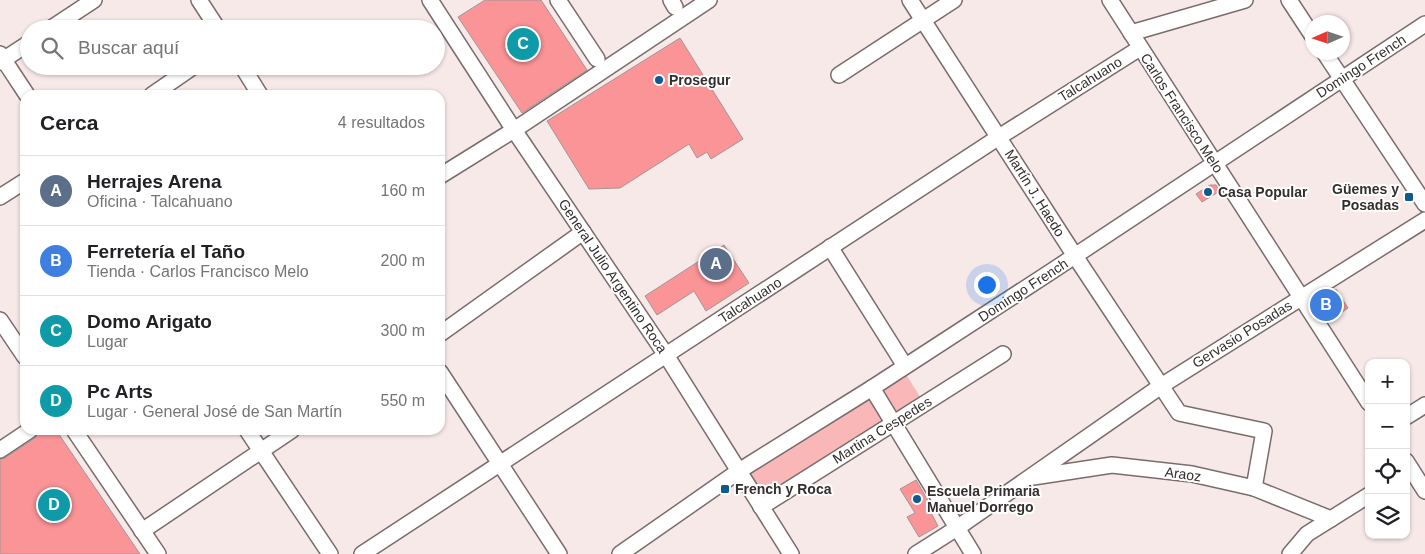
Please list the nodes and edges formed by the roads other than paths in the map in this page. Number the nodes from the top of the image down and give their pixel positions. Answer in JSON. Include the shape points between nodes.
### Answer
{"nodes":[{"id":1,"x":94,"y":0,"type":"edge"},
{"id":2,"x":199,"y":0,"type":"edge"},
{"id":3,"x":430,"y":0,"type":"edge"},
{"id":4,"x":709,"y":0,"type":"edge"},
{"id":5,"x":910,"y":0,"type":"edge"},
{"id":6,"x":954,"y":0,"type":"edge"},
{"id":7,"x":1110,"y":0,"type":"edge"},
{"id":8,"x":1245,"y":0,"type":"edge"},
{"id":9,"x":1289,"y":0,"type":"edge"},
{"id":10,"x":562,"y":2,"type":"edge"},
{"id":11,"x":64,"y":20,"type":"edge"},
{"id":12,"x":212,"y":20,"type":"edge"},
{"id":13,"x":443,"y":20,"type":"edge"},
{"id":14,"x":923,"y":20,"type":"junction"},
{"id":15,"x":445,"y":23,"type":"edge"},
{"id":16,"x":1305,"y":24,"type":"edge"},
{"id":17,"x":1425,"y":24,"type":"edge"},
{"id":18,"x":1131,"y":33,"type":"junction"},
{"id":19,"x":20,"y":48,"type":"edge"},
{"id":20,"x":1140,"y":48,"type":"junction"},
{"id":21,"x":1,"y":59,"type":"edge"},
{"id":22,"x":597,"y":59,"type":"dead end"},
{"id":23,"x":1329,"y":60,"type":"edge"},
{"id":24,"x":181,"y":75,"type":"edge"},
{"id":25,"x":248,"y":75,"type":"edge"},
{"id":26,"x":839,"y":75,"type":"dead end"},
{"id":27,"x":1342,"y":79,"type":"junction"},
{"id":28,"x":23,"y":90,"type":"edge"},
{"id":29,"x":159,"y":90,"type":"edge"},
{"id":30,"x":257,"y":90,"type":"edge"},
{"id":31,"x":514,"y":130,"type":"junction"},
{"id":32,"x":999,"y":137,"type":"junction"},
{"id":33,"x":1214,"y":164,"type":"junction"},
{"id":34,"x":445,"y":173,"type":"edge"},
{"id":35,"x":20,"y":184,"type":"edge"},
{"id":36,"x":0,"y":197,"type":"edge"},
{"id":37,"x":1425,"y":204,"type":"edge"},
{"id":38,"x":1425,"y":220,"type":"edge"},
{"id":39,"x":584,"y":232,"type":"junction"},
{"id":40,"x":830,"y":247,"type":"junction"},
{"id":41,"x":1075,"y":256,"type":"junction"},
{"id":42,"x":1301,"y":297,"type":"junction"},
{"id":43,"x":0,"y":320,"type":"edge"},
{"id":44,"x":445,"y":330,"type":"edge"},
{"id":45,"x":20,"y":350,"type":"edge"},
{"id":46,"x":1002,"y":354,"type":"dead end"},
{"id":47,"x":666,"y":355,"type":"junction"},
{"id":48,"x":905,"y":366,"type":"junction"},
{"id":49,"x":445,"y":379,"type":"edge"},
{"id":50,"x":1160,"y":386,"type":"junction"},
{"id":51,"x":872,"y":388,"type":"junction"},
{"id":52,"x":1365,"y":397,"type":"edge"},
{"id":53,"x":1425,"y":405,"type":"edge"},
{"id":54,"x":1410,"y":414,"type":"edge"},
{"id":55,"x":893,"y":423,"type":"junction"},
{"id":56,"x":22,"y":435,"type":"edge"},
{"id":57,"x":77,"y":435,"type":"edge"},
{"id":58,"x":250,"y":435,"type":"edge"},
{"id":59,"x":284,"y":435,"type":"edge"},
{"id":60,"x":0,"y":450,"type":"edge"},
{"id":61,"x":261,"y":450,"type":"junction"},
{"id":62,"x":501,"y":463,"type":"junction"},
{"id":63,"x":1410,"y":470,"type":"edge"},
{"id":64,"x":739,"y":471,"type":"junction"},
{"id":65,"x":1029,"y":477,"type":"junction"},
{"id":66,"x":1254,"y":488,"type":"junction"},
{"id":67,"x":1425,"y":491,"type":"edge"},
{"id":68,"x":1365,"y":498,"type":"edge"},
{"id":69,"x":761,"y":507,"type":"junction"},
{"id":70,"x":1331,"y":519,"type":"junction"},
{"id":71,"x":957,"y":528,"type":"junction"},
{"id":72,"x":142,"y":531,"type":"junction"},
{"id":73,"x":158,"y":554,"type":"edge"},
{"id":74,"x":330,"y":554,"type":"edge"},
{"id":75,"x":362,"y":554,"type":"edge"},
{"id":76,"x":559,"y":554,"type":"edge"},
{"id":77,"x":620,"y":554,"type":"edge"},
{"id":78,"x":791,"y":554,"type":"edge"},
{"id":79,"x":916,"y":554,"type":"edge"},
{"id":80,"x":973,"y":554,"type":"edge"},
{"id":81,"x":1290,"y":554,"type":"edge"}],
"edges":[{"from":1,"to":11,"type":"street"},
{"from":2,"to":12,"type":"street"},
{"from":3,"to":13,"type":"street","name":"General Julio Argentino Roca"},
{"from":4,"to":31,"type":"street"},
{"from":5,"to":14,"type":"street","name":"Martín J. Haedo"},
{"from":6,"to":14,"type":"street"},
{"from":7,"to":18,"type":"street","name":"Carlos Francisco Melo"},
{"from":8,"to":18,"type":"street"},
{"from":9,"to":16,"type":"street"},
{"from":10,"to":22,"type":"street"},
{"from":14,"to":26,"type":"street"},
{"from":14,"to":32,"type":"street","name":"Martín J. Haedo"},
{"from":15,"to":31,"type":"street","name":"General Julio Argentino Roca"},
{"from":17,"to":27,"type":"street","name":"Domingo French"},
{"from":18,"to":20,"type":"street","name":"Carlos Francisco Melo"},
{"from":19,"to":21,"type":"street"},
{"from":20,"to":32,"type":"street","name":"Talcahuano"},
{"from":20,"to":33,"type":"street","name":"Carlos Francisco Melo"},
{"from":21,"to":28,"type":"street"},
{"from":23,"to":27,"type":"street"},
{"from":24,"to":29,"type":"street"},
{"from":25,"to":30,"type":"street"},
{"from":27,"to":33,"type":"street","name":"Domingo French"},
{"from":27,"to":37,"type":"street"},
{"from":31,"to":34,"type":"street"},
{"from":31,"to":39,"type":"street","name":"General Julio Argentino Roca"},
{"from":32,"to":40,"type":"street","name":"Talcahuano"},
{"from":32,"to":41,"type":"street","name":"Martín J. Haedo"},
{"from":33,"to":41,"type":"street","name":"Domingo French"},
{"from":33,"to":42,"type":"street","name":"Carlos Francisco Melo"},
{"from":35,"to":36,"type":"street"},
{"from":38,"to":42,"type":"street","name":"Gervasio Posadas"},
{"from":39,"to":44,"type":"street"},
{"from":39,"to":47,"type":"street","name":"General Julio Argentino Roca"},
{"from":40,"to":47,"type":"street","name":"Talcahuano"},
{"from":40,"to":48,"type":"street"},
{"from":41,"to":48,"type":"street","name":"Domingo French"},
{"from":41,"to":50,"type":"street","name":"Martín J. Haedo"},
{"from":42,"to":50,"type":"street","name":"Gervasio Posadas"},
{"from":42,"to":52,"type":"street","name":"Carlos Francisco Melo"},
{"from":43,"to":45,"type":"street"},
{"from":46,"to":55,"type":"street","name":"Martina Cespedes"},
{"from":47,"to":62,"type":"street","name":"Talcahuano"},
{"from":47,"to":64,"type":"street","name":"General Julio Argentino Roca"},
{"from":48,"to":51,"type":"street","name":"Domingo French"},
{"from":49,"to":62,"type":"street"},
{"from":50,"to":65,"type":"street","name":"Gervasio Posadas"},
{"from":50,"to":66,"type":"street","via":[[1179,413],[1264,432]]},
{"from":51,"to":55,"type":"street"},
{"from":51,"to":64,"type":"street","name":"Domingo French"},
{"from":53,"to":54,"type":"street"},
{"from":55,"to":69,"type":"street","name":"Martina Cespedes"},
{"from":55,"to":71,"type":"street"},
{"from":56,"to":60,"type":"street"},
{"from":57,"to":72,"type":"street"},
{"from":58,"to":61,"type":"street"},
{"from":59,"to":61,"type":"street"},
{"from":61,"to":72,"type":"street"},
{"from":61,"to":74,"type":"street"},
{"from":62,"to":75,"type":"street","name":"Talcahuano"},
{"from":62,"to":76,"type":"street"},
{"from":63,"to":67,"type":"street"},
{"from":64,"to":69,"type":"street","name":"General Julio Argentino Roca"},
{"from":64,"to":77,"type":"street","name":"Domingo French"},
{"from":65,"to":66,"type":"street","name":"Araoz","via":[[1112,465],[1192,474]]},
{"from":65,"to":71,"type":"street","name":"Gervasio Posadas"},
{"from":66,"to":70,"type":"street","name":"Araoz"},
{"from":68,"to":70,"type":"street"},
{"from":69,"to":78,"type":"street","name":"General Julio Argentino Roca"},
{"from":70,"to":81,"type":"street","via":[[1307,534]]},
{"from":71,"to":79,"type":"street","name":"Gervasio Posadas"},
{"from":71,"to":80,"type":"street"},
{"from":72,"to":73,"type":"street"}]}
